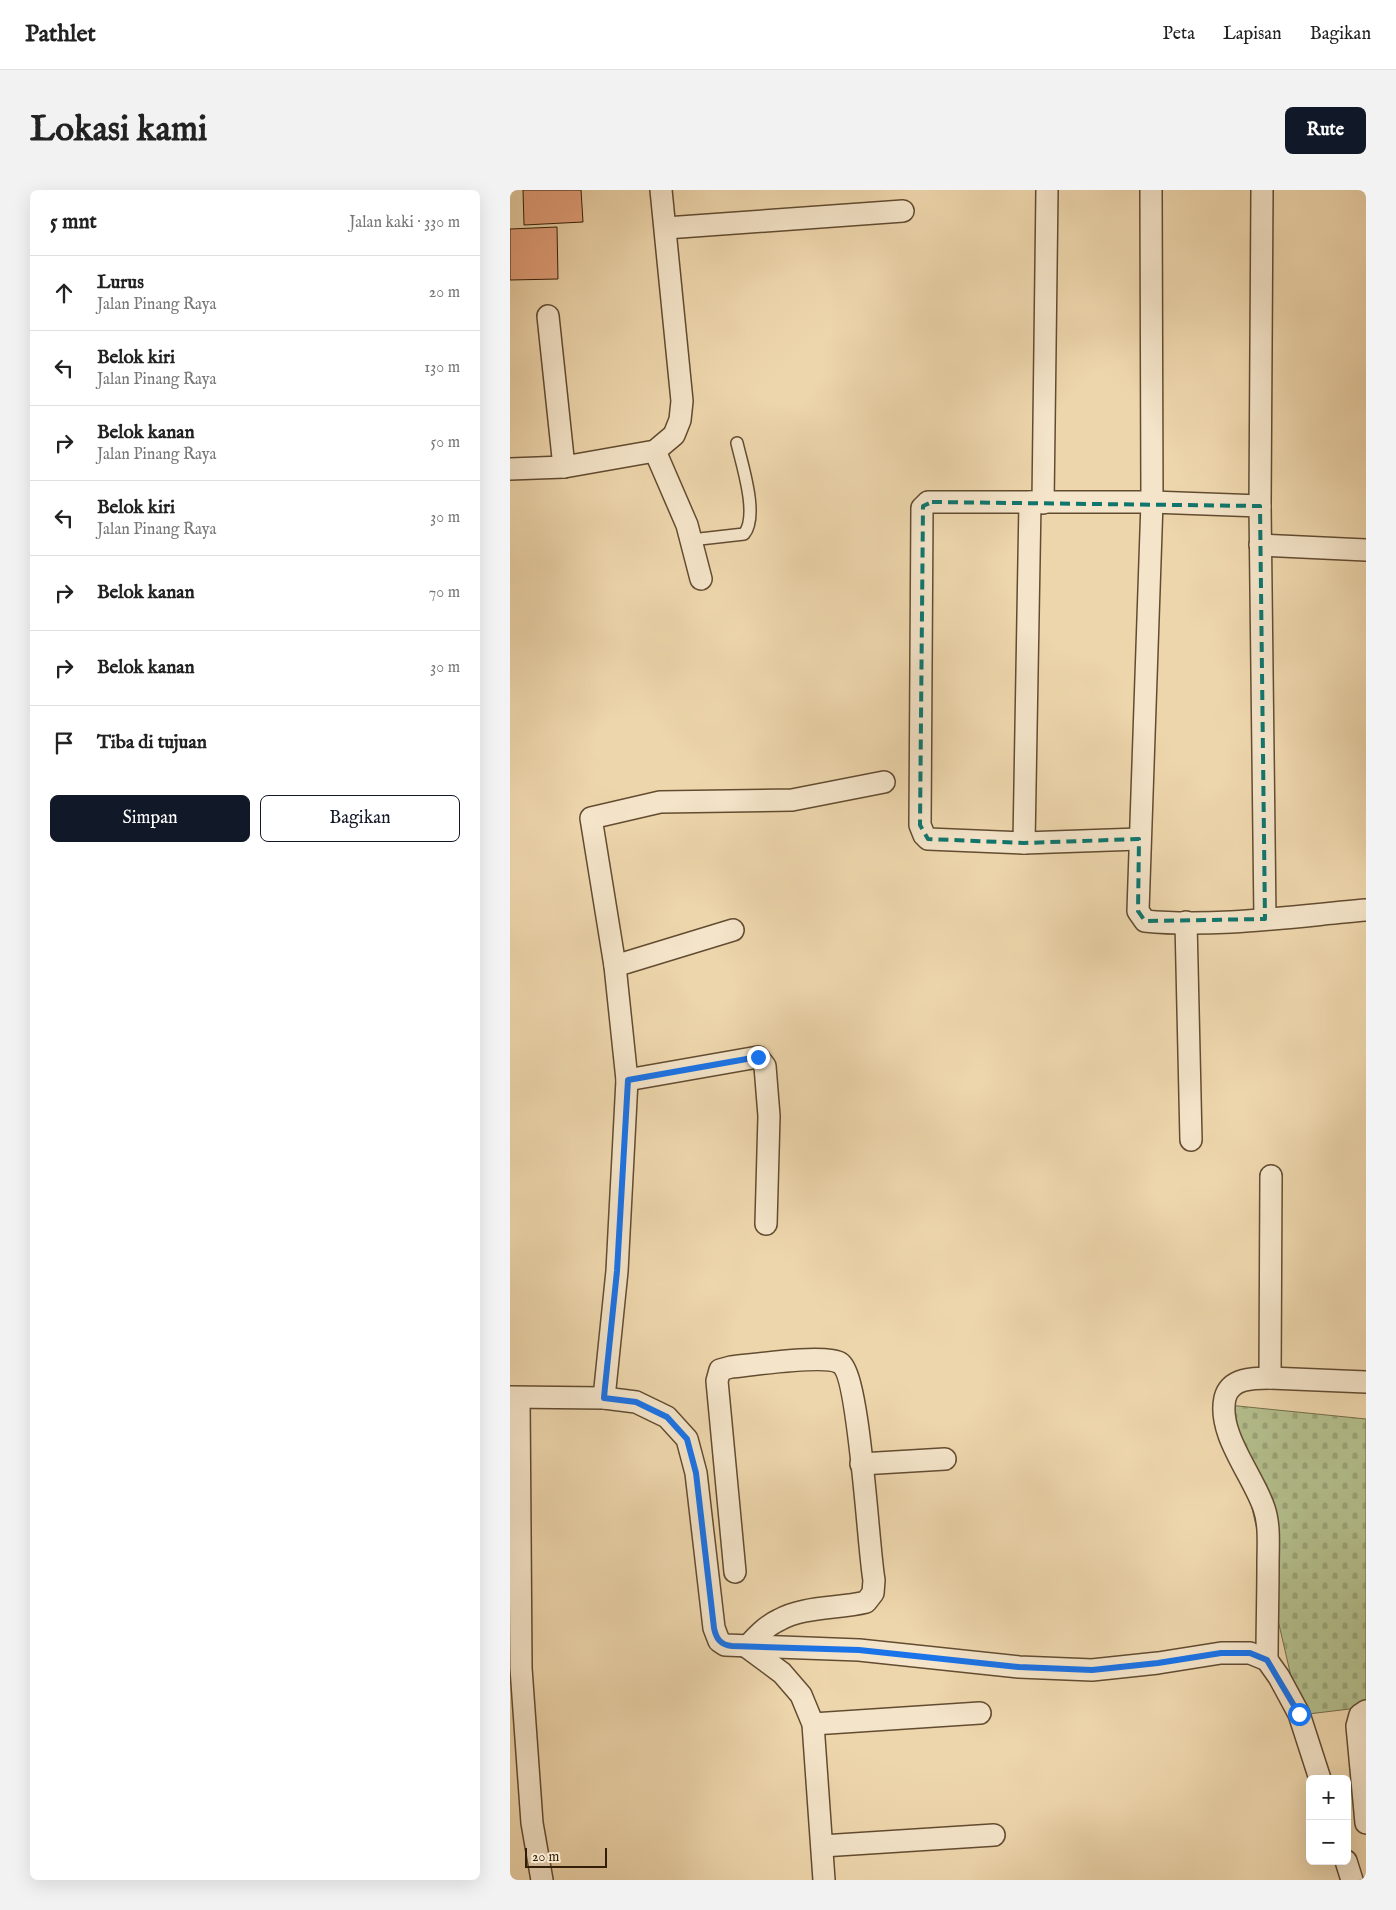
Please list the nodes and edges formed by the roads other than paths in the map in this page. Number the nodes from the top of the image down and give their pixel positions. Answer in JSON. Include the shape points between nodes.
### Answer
{"nodes":[{"id":1,"x":661,"y":190,"type":"edge"},
{"id":2,"x":1047,"y":190,"type":"edge"},
{"id":3,"x":1151,"y":190,"type":"edge"},
{"id":4,"x":1262,"y":190,"type":"edge"},
{"id":5,"x":902,"y":211,"type":"dead end"},
{"id":6,"x":666,"y":228,"type":"junction"},
{"id":7,"x":548,"y":316,"type":"dead end"},
{"id":8,"x":737,"y":443,"type":"dead end"},
{"id":9,"x":655,"y":451,"type":"junction"},
{"id":10,"x":564,"y":467,"type":"junction"},
{"id":11,"x":510,"y":470,"type":"edge"},
{"id":12,"x":1152,"y":502,"type":"junction"},
{"id":13,"x":1037,"y":503,"type":"junction"},
{"id":14,"x":1260,"y":506,"type":"junction"},
{"id":15,"x":691,"y":540,"type":"junction"},
{"id":16,"x":1260,"y":546,"type":"junction"},
{"id":17,"x":1366,"y":550,"type":"edge"},
{"id":18,"x":701,"y":579,"type":"dead end"},
{"id":19,"x":884,"y":782,"type":"dead end"},
{"id":20,"x":1139,"y":839,"type":"junction"},
{"id":21,"x":1024,"y":842,"type":"junction"},
{"id":22,"x":1366,"y":910,"type":"edge"},
{"id":23,"x":1265,"y":919,"type":"junction"},
{"id":24,"x":1186,"y":922,"type":"junction"},
{"id":25,"x":733,"y":930,"type":"dead end"},
{"id":26,"x":615,"y":966,"type":"junction"},
{"id":27,"x":628,"y":1080,"type":"junction"},
{"id":28,"x":1191,"y":1140,"type":"dead end"},
{"id":29,"x":1271,"y":1176,"type":"dead end"},
{"id":30,"x":766,"y":1224,"type":"dead end"},
{"id":31,"x":1270,"y":1378,"type":"junction"},
{"id":32,"x":1366,"y":1382,"type":"edge"},
{"id":33,"x":515,"y":1397,"type":"edge"},
{"id":34,"x":604,"y":1398,"type":"junction"},
{"id":35,"x":944,"y":1459,"type":"dead end"},
{"id":36,"x":861,"y":1464,"type":"junction"},
{"id":37,"x":515,"y":1545,"type":"edge"},
{"id":38,"x":735,"y":1572,"type":"dead end"},
{"id":39,"x":747,"y":1647,"type":"junction"},
{"id":40,"x":1267,"y":1660,"type":"junction"},
{"id":41,"x":516,"y":1669,"type":"edge"},
{"id":42,"x":1366,"y":1711,"type":"edge"},
{"id":43,"x":980,"y":1713,"type":"dead end"},
{"id":44,"x":814,"y":1724,"type":"junction"},
{"id":45,"x":1319,"y":1775,"type":"edge"},
{"id":46,"x":1366,"y":1824,"type":"edge"},
{"id":47,"x":994,"y":1835,"type":"dead end"},
{"id":48,"x":822,"y":1846,"type":"junction"},
{"id":49,"x":1347,"y":1865,"type":"edge"},
{"id":50,"x":542,"y":1880,"type":"edge"},
{"id":51,"x":824,"y":1880,"type":"edge"},
{"id":52,"x":1352,"y":1880,"type":"edge"}],
"edges":[{"from":1,"to":6,"type":"street"},
{"from":2,"to":13,"type":"street"},
{"from":3,"to":12,"type":"street"},
{"from":4,"to":14,"type":"street"},
{"from":5,"to":6,"type":"street"},
{"from":6,"to":9,"type":"street","via":[[682,401],[674,435]]},
{"from":7,"to":10,"type":"street"},
{"from":8,"to":15,"type":"lane","via":[[751,511],[750,527],[744,534]]},
{"from":9,"to":10,"type":"street"},
{"from":9,"to":15,"type":"street"},
{"from":10,"to":11,"type":"street"},
{"from":12,"to":13,"type":"street"},
{"from":12,"to":14,"type":"street"},
{"from":12,"to":20,"type":"street"},
{"from":13,"to":21,"type":"street"},
{"from":13,"to":21,"type":"street","via":[[928,502],[922,508],[922,831],[928,839]]},
{"from":14,"to":16,"type":"street"},
{"from":15,"to":18,"type":"street"},
{"from":16,"to":17,"type":"street"},
{"from":16,"to":23,"type":"street"},
{"from":19,"to":26,"type":"street","via":[[792,800],[660,802],[591,818]]},
{"from":20,"to":21,"type":"street"},
{"from":20,"to":24,"type":"street","via":[[1138,911],[1141,917],[1154,922]]},
{"from":22,"to":23,"type":"street"},
{"from":23,"to":24,"type":"street"},
{"from":24,"to":28,"type":"street"},
{"from":25,"to":26,"type":"street"},
{"from":26,"to":27,"type":"street"},
{"from":27,"to":30,"type":"street","via":[[758,1057],[763,1060],[769,1116]]},
{"from":27,"to":34,"type":"street","via":[[617,1271]]},
{"from":29,"to":31,"type":"street"},
{"from":31,"to":32,"type":"street"},
{"from":31,"to":40,"type":"street","via":[[1248,1378],[1232,1385],[1226,1397],[1224,1416],[1230,1438],[1265,1509],[1268,1531]]},
{"from":33,"to":34,"type":"street"},
{"from":33,"to":37,"type":"street"},
{"from":34,"to":39,"type":"street","via":[[636,1402],[667,1417],[687,1439],[696,1473],[715,1633],[724,1645]]},
{"from":35,"to":36,"type":"street"},
{"from":36,"to":38,"type":"street","via":[[857,1410],[846,1370],[839,1362],[815,1360],[720,1370],[717,1381]]},
{"from":36,"to":39,"type":"street","via":[[874,1580],[869,1600],[780,1619]]},
{"from":37,"to":41,"type":"street"},
{"from":39,"to":40,"type":"street","via":[[859,1650],[1019,1667],[1092,1670],[1221,1653],[1250,1653]]},
{"from":39,"to":44,"type":"street","via":[[782,1672],[800,1695]]},
{"from":40,"to":45,"type":"street","via":[[1299,1714]]},
{"from":41,"to":50,"type":"street","via":[[532,1823]]},
{"from":42,"to":46,"type":"street","via":[[1360,1715],[1357,1726]]},
{"from":43,"to":44,"type":"street"},
{"from":44,"to":48,"type":"street"},
{"from":47,"to":48,"type":"street"},
{"from":48,"to":51,"type":"street"},
{"from":49,"to":52,"type":"street"}]}
